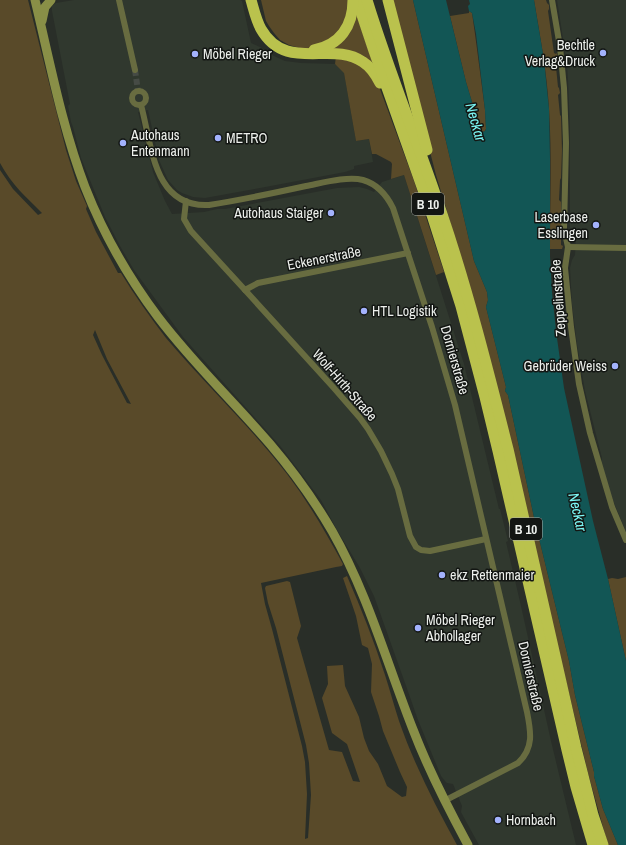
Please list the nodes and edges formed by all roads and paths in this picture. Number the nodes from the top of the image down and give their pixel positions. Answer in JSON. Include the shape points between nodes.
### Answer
{"nodes":[{"id":1,"x":37,"y":0,"type":"edge"},
{"id":2,"x":42,"y":0,"type":"edge"},
{"id":3,"x":51,"y":0,"type":"edge"},
{"id":4,"x":252,"y":0,"type":"edge"},
{"id":5,"x":258,"y":0,"type":"edge"},
{"id":6,"x":353,"y":0,"type":"edge"},
{"id":7,"x":357,"y":0,"type":"edge"},
{"id":8,"x":367,"y":0,"type":"edge"},
{"id":9,"x":388,"y":0,"type":"edge"},
{"id":10,"x":552,"y":0,"type":"edge"},
{"id":11,"x":119,"y":1,"type":"edge"},
{"id":12,"x":41,"y":24,"type":"junction"},
{"id":13,"x":135,"y":70,"type":"tunnel mouth"},
{"id":14,"x":392,"y":103,"type":"junction"},
{"id":15,"x":141,"y":105,"type":"dead end"},
{"id":16,"x":431,"y":182,"type":"junction"},
{"id":17,"x":186,"y":201,"type":"junction"},
{"id":18,"x":568,"y":247,"type":"junction"},
{"id":19,"x":626,"y":248,"type":"edge"},
{"id":20,"x":408,"y":253,"type":"junction"},
{"id":21,"x":245,"y":290,"type":"junction"},
{"id":22,"x":486,"y":539,"type":"junction"},
{"id":23,"x":626,"y":540,"type":"edge"},
{"id":24,"x":444,"y":801,"type":"junction"},
{"id":25,"x":468,"y":845,"type":"edge"},
{"id":26,"x":593,"y":845,"type":"edge"},
{"id":27,"x":603,"y":845,"type":"edge"}],
"edges":[{"from":1,"to":2,"type":"main road"},
{"from":1,"to":12,"type":"main road"},
{"from":3,"to":12,"type":"main road","via":[[45,7]]},
{"from":4,"to":14,"type":"highway","via":[[261,29],[277,46],[298,53],[340,54],[358,59],[374,73]]},
{"from":5,"to":6,"type":"highway","via":[[263,22],[270,33],[292,48],[309,51],[327,46],[341,36],[350,21]]},
{"from":7,"to":14,"type":"highway","number":"B 10"},
{"from":8,"to":16,"type":"highway","number":"B 10"},
{"from":9,"to":16,"type":"highway","via":[[426,148]]},
{"from":10,"to":18,"type":"street","name":"Zeppelinstraße","via":[[564,88],[564,229]]},
{"from":11,"to":13,"type":"street"},
{"from":12,"to":24,"type":"main road","via":[[77,165],[111,244],[158,316],[279,455],[322,515],[364,596],[413,731]]},
{"from":14,"to":26,"type":"highway","number":"B 10","via":[[434,218],[474,354],[567,750]]},
{"from":15,"to":17,"type":"street","name":"Dornierstraße","via":[[153,158],[160,176],[173,194]]},
{"from":16,"to":27,"type":"highway","number":"B 10","via":[[457,260],[489,374],[576,748]]},
{"from":17,"to":20,"type":"street","name":"Dornierstraße","via":[[210,205],[348,179],[362,180],[377,187],[391,204]]},
{"from":17,"to":21,"type":"street","name":"Wolf-Hirth-Straße","via":[[184,218],[190,230]]},
{"from":18,"to":19,"type":"street"},
{"from":18,"to":23,"type":"street","name":"Zeppelinstraße","via":[[565,268],[570,327],[580,384],[604,482]]},
{"from":20,"to":21,"type":"street","name":"Eckenerstraße","via":[[258,283]]},
{"from":20,"to":22,"type":"street","name":"Dornierstraße","via":[[451,389]]},
{"from":21,"to":22,"type":"street","name":"Wolf-Hirth-Straße","via":[[368,429],[392,474],[410,536],[416,546],[421,550],[430,551]]},
{"from":22,"to":24,"type":"street","name":"Dornierstraße","via":[[530,723],[530,743],[518,763]]},
{"from":24,"to":25,"type":"main road"}]}
